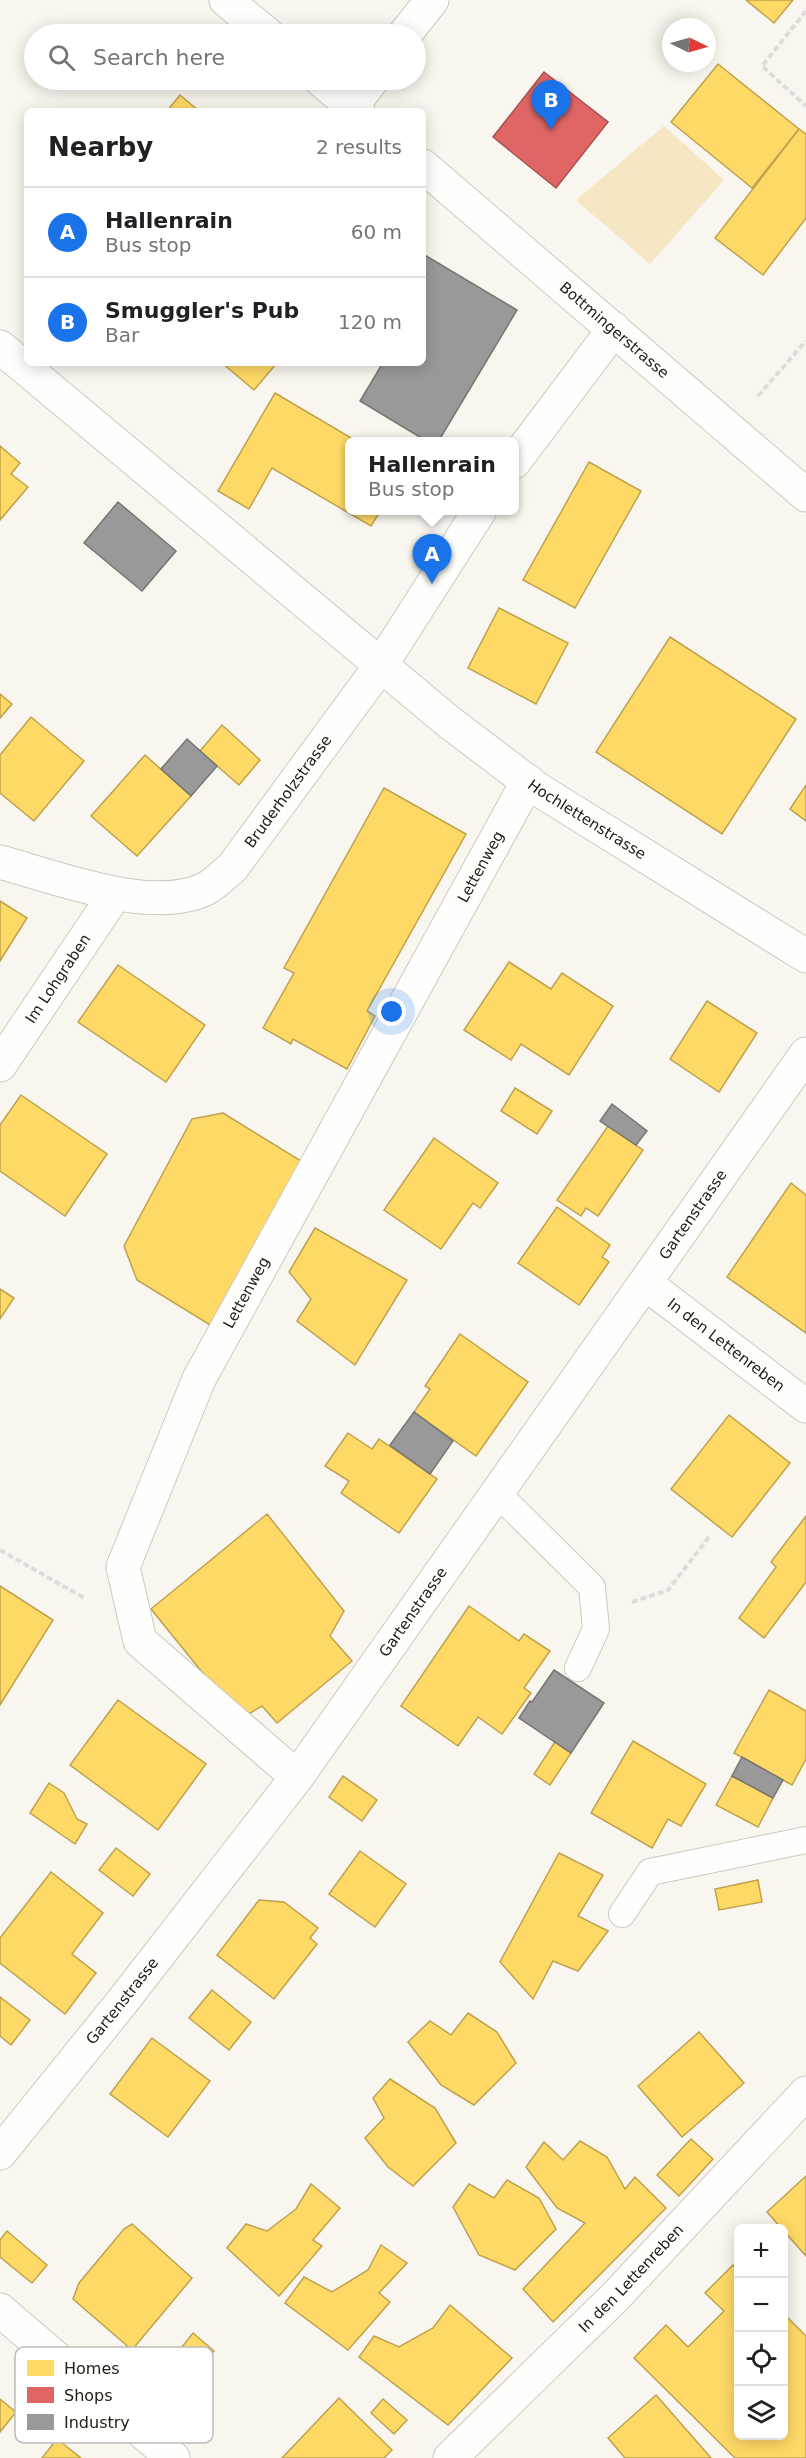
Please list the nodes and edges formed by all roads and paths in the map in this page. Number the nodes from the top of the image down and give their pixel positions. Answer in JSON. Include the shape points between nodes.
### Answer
{"nodes":[{"id":1,"x":226,"y":0,"type":"edge"},
{"id":2,"x":432,"y":0,"type":"edge"},
{"id":3,"x":806,"y":11,"type":"edge"},
{"id":4,"x":255,"y":24,"type":"edge"},
{"id":5,"x":413,"y":24,"type":"edge"},
{"id":6,"x":333,"y":90,"type":"edge"},
{"id":7,"x":366,"y":90,"type":"edge"},
{"id":8,"x":806,"y":106,"type":"edge"},
{"id":9,"x":355,"y":108,"type":"edge"},
{"id":10,"x":426,"y":169,"type":"edge"},
{"id":11,"x":614,"y":329,"type":"junction"},
{"id":12,"x":806,"y":342,"type":"edge"},
{"id":13,"x":0,"y":347,"type":"edge"},
{"id":14,"x":730,"y":428,"type":"junction"},
{"id":15,"x":519,"y":455,"type":"edge"},
{"id":16,"x":806,"y":495,"type":"edge"},
{"id":17,"x":477,"y":515,"type":"edge"},
{"id":18,"x":381,"y":664,"type":"junction"},
{"id":19,"x":528,"y":782,"type":"junction"},
{"id":20,"x":0,"y":861,"type":"edge"},
{"id":21,"x":115,"y":894,"type":"junction"},
{"id":22,"x":806,"y":956,"type":"edge"},
{"id":23,"x":806,"y":1054,"type":"edge"},
{"id":24,"x":0,"y":1065,"type":"edge"},
{"id":25,"x":645,"y":1283,"type":"junction"},
{"id":26,"x":806,"y":1406,"type":"edge"},
{"id":27,"x":497,"y":1493,"type":"junction"},
{"id":28,"x":709,"y":1537,"type":"dead end"},
{"id":29,"x":0,"y":1550,"type":"edge"},
{"id":30,"x":594,"y":1613,"type":"junction"},
{"id":31,"x":136,"y":1627,"type":"junction"},
{"id":32,"x":578,"y":1668,"type":"dead end"},
{"id":33,"x":297,"y":1777,"type":"junction"},
{"id":34,"x":806,"y":1840,"type":"edge"},
{"id":35,"x":622,"y":1914,"type":"dead end"},
{"id":36,"x":806,"y":2093,"type":"edge"},
{"id":37,"x":0,"y":2153,"type":"edge"},
{"id":38,"x":0,"y":2310,"type":"edge"},
{"id":39,"x":42,"y":2347,"type":"edge"},
{"id":40,"x":151,"y":2443,"type":"edge"},
{"id":41,"x":166,"y":2456,"type":"edge"},
{"id":42,"x":450,"y":2458,"type":"edge"}],
"edges":[{"from":1,"to":4,"type":"street"},
{"from":2,"to":5,"type":"street"},
{"from":3,"to":8,"type":"path","via":[[762,66]]},
{"from":6,"to":9,"type":"street"},
{"from":7,"to":9,"type":"street"},
{"from":10,"to":11,"type":"street","name":"Bottmingerstrasse"},
{"from":11,"to":14,"type":"street","name":"Bottmingerstrasse"},
{"from":11,"to":15,"type":"street"},
{"from":12,"to":14,"type":"path"},
{"from":13,"to":18,"type":"street","name":"Hochlettenstrasse"},
{"from":14,"to":16,"type":"street","name":"Bottmingerstrasse"},
{"from":17,"to":18,"type":"street","name":"Bruderholzstrasse"},
{"from":18,"to":19,"type":"street","name":"Hochlettenstrasse","via":[[449,723]]},
{"from":18,"to":21,"type":"street","name":"Bruderholzstrasse","via":[[232,868],[207,888],[185,896]]},
{"from":19,"to":22,"type":"street","name":"Hochlettenstrasse"},
{"from":19,"to":31,"type":"street","name":"Lettenweg","via":[[199,1379],[123,1567]]},
{"from":20,"to":21,"type":"street","name":"Bruderholzstrasse"},
{"from":21,"to":24,"type":"street","name":"Im Lohgraben"},
{"from":23,"to":25,"type":"street","name":"Gartenstrasse"},
{"from":25,"to":26,"type":"street","name":"In den Lettenreben"},
{"from":25,"to":27,"type":"street","name":"Gartenstrasse"},
{"from":27,"to":30,"type":"lane","via":[[592,1587]]},
{"from":27,"to":33,"type":"street","name":"Gartenstrasse"},
{"from":28,"to":30,"type":"path","via":[[668,1590]]},
{"from":29,"to":31,"type":"path"},
{"from":30,"to":32,"type":"lane","via":[[596,1629]]},
{"from":31,"to":33,"type":"street","name":"Lettenweg","via":[[140,1641]]},
{"from":33,"to":37,"type":"street","name":"Gartenstrasse"},
{"from":34,"to":35,"type":"lane","via":[[650,1872]]},
{"from":36,"to":42,"type":"street","name":"In den Lettenreben","via":[[615,2297]]},
{"from":38,"to":39,"type":"street"},
{"from":40,"to":41,"type":"street"}]}
